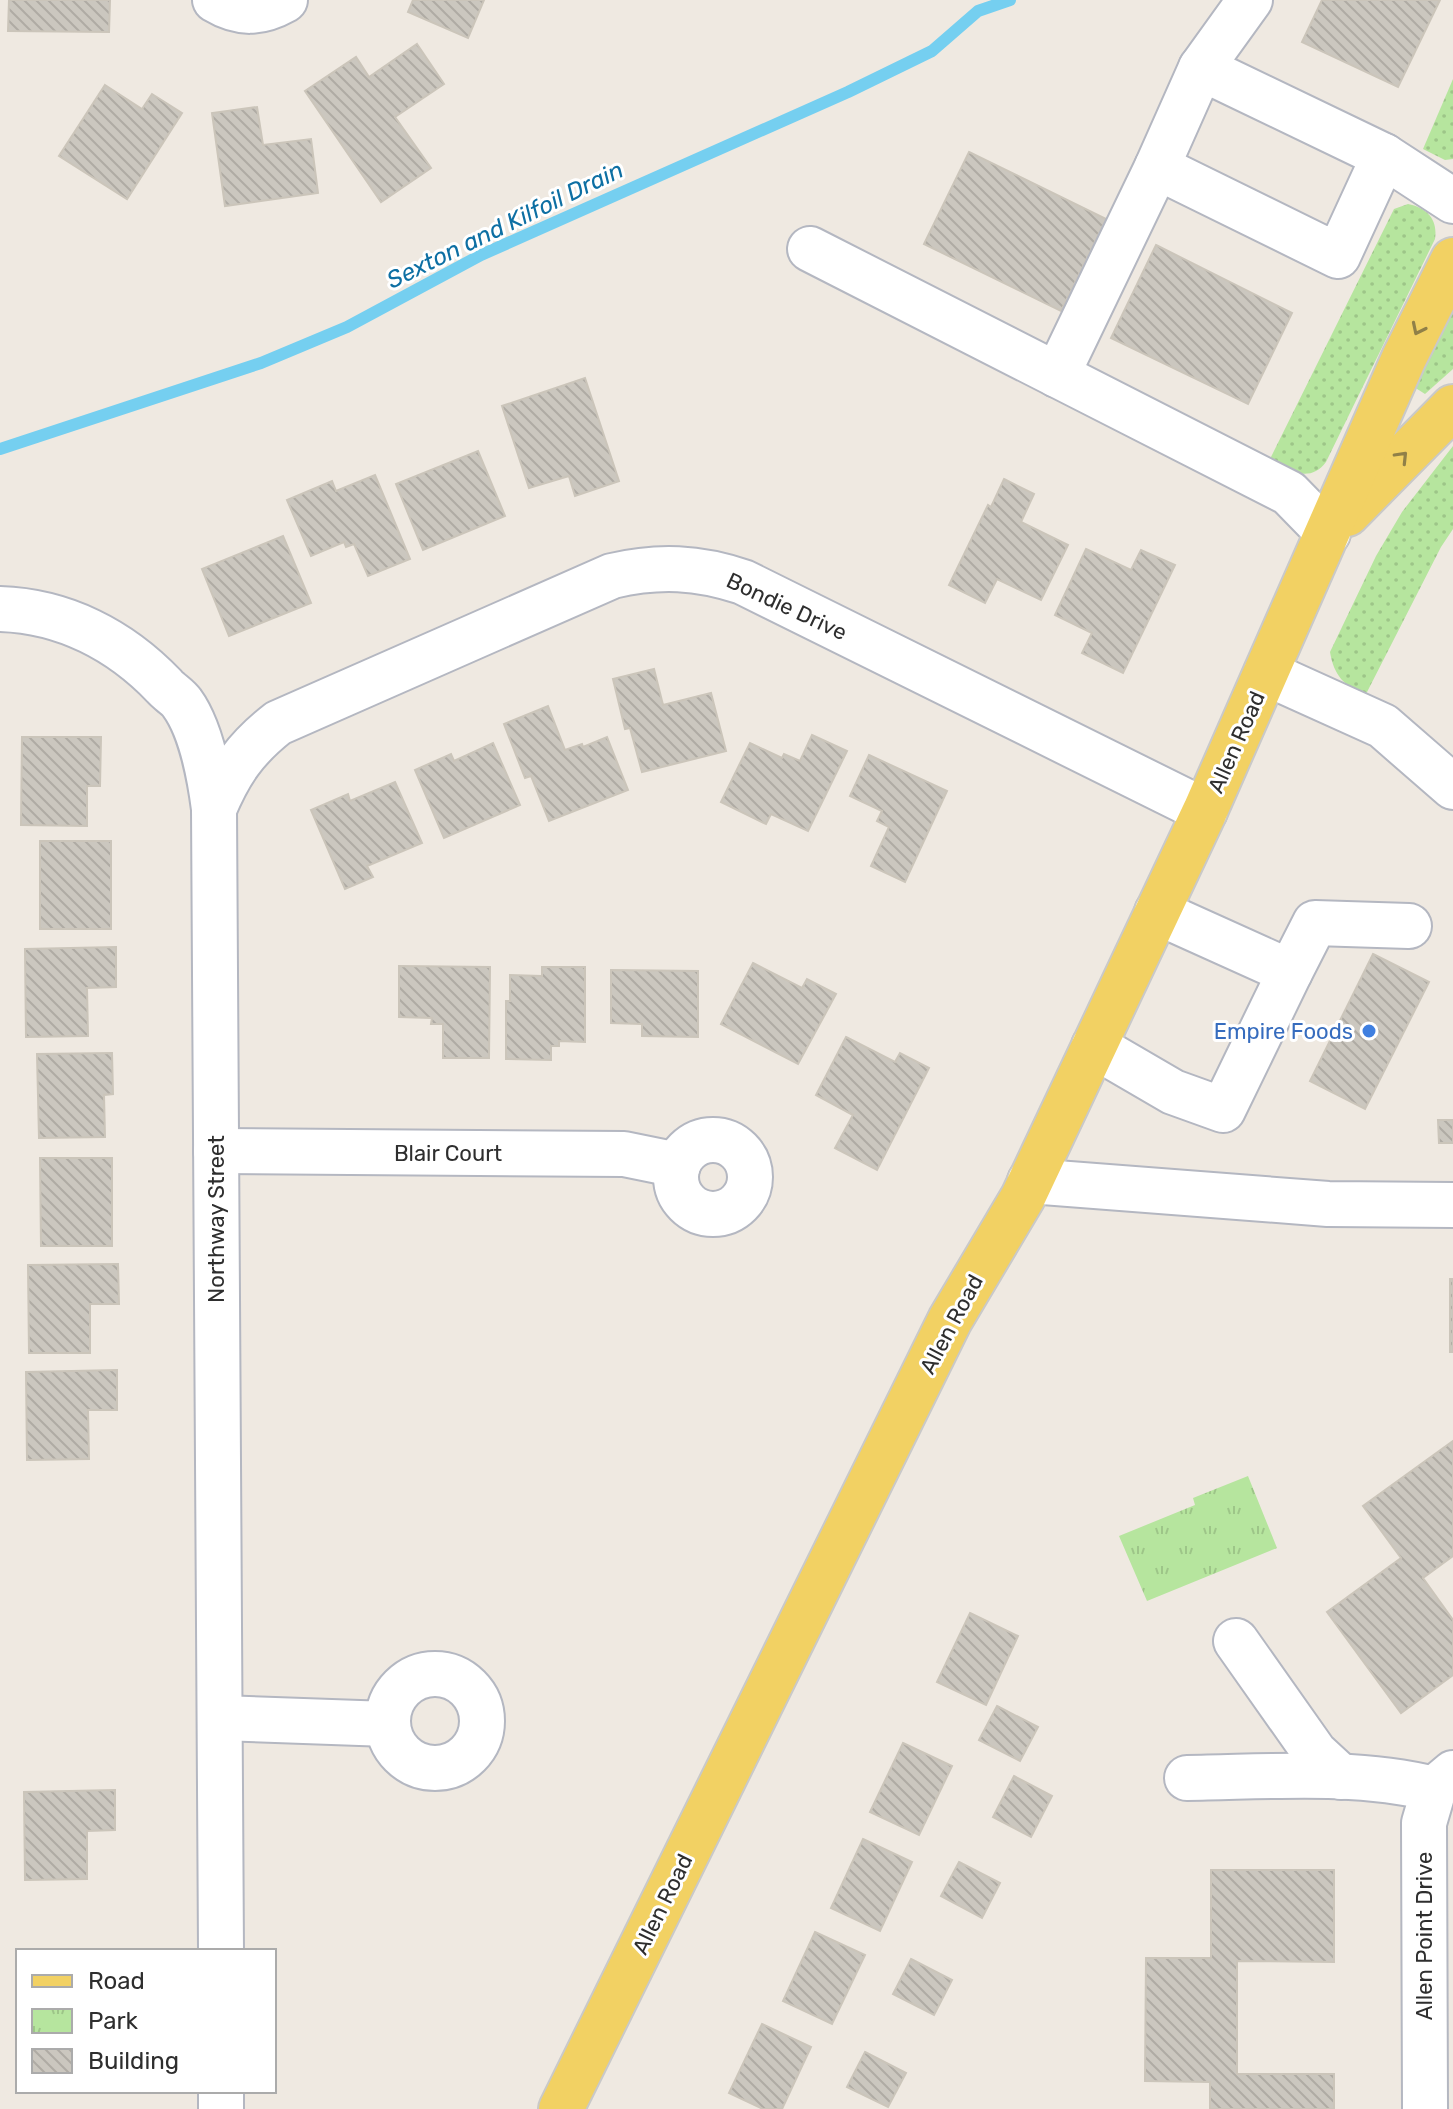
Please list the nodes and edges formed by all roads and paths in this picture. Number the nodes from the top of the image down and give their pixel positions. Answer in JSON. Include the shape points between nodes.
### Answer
{"nodes":[{"id":1,"x":215,"y":0,"type":"edge"},
{"id":2,"x":285,"y":0,"type":"edge"},
{"id":3,"x":1250,"y":0,"type":"edge"},
{"id":4,"x":1201,"y":68,"type":"junction"},
{"id":5,"x":1384,"y":156,"type":"junction"},
{"id":6,"x":1157,"y":167,"type":"junction"},
{"id":7,"x":1453,"y":201,"type":"edge"},
{"id":8,"x":810,"y":249,"type":"dead end"},
{"id":9,"x":1453,"y":260,"type":"edge"},
{"id":10,"x":1057,"y":375,"type":"junction"},
{"id":11,"x":1453,"y":407,"type":"edge"},
{"id":12,"x":1328,"y":533,"type":"junction"},
{"id":13,"x":0,"y":609,"type":"edge"},
{"id":14,"x":1266,"y":673,"type":"junction"},
{"id":15,"x":1450,"y":775,"type":"edge"},
{"id":16,"x":214,"y":809,"type":"junction"},
{"id":17,"x":1205,"y":811,"type":"junction"},
{"id":18,"x":1157,"y":912,"type":"junction"},
{"id":19,"x":1409,"y":926,"type":"dead end"},
{"id":20,"x":1290,"y":972,"type":"junction"},
{"id":21,"x":1094,"y":1046,"type":"junction"},
{"id":22,"x":216,"y":1151,"type":"junction"},
{"id":23,"x":678,"y":1165,"type":"dead end"},
{"id":24,"x":1030,"y":1181,"type":"junction"},
{"id":25,"x":1453,"y":1205,"type":"edge"},
{"id":26,"x":1236,"y":1641,"type":"dead end"},
{"id":27,"x":220,"y":1718,"type":"junction"},
{"id":28,"x":388,"y":1724,"type":"dead end"},
{"id":29,"x":1341,"y":1777,"type":"junction"},
{"id":30,"x":1187,"y":1778,"type":"dead end"},
{"id":31,"x":1444,"y":1781,"type":"edge"},
{"id":32,"x":1438,"y":1896,"type":"edge"},
{"id":33,"x":221,"y":1949,"type":"edge"},
{"id":34,"x":561,"y":2109,"type":"edge"},
{"id":35,"x":1425,"y":2109,"type":"edge"}],
"edges":[{"from":1,"to":2,"type":"street","via":[[249,13]]},
{"from":3,"to":4,"type":"street"},
{"from":4,"to":5,"type":"street"},
{"from":4,"to":6,"type":"street"},
{"from":5,"to":6,"type":"street","via":[[1338,256]]},
{"from":5,"to":7,"type":"street"},
{"from":6,"to":10,"type":"street"},
{"from":8,"to":10,"type":"street"},
{"from":9,"to":12,"type":"main road","name":"Allen Road","one_way":true},
{"from":10,"to":12,"type":"street","via":[[1289,493]]},
{"from":12,"to":11,"type":"main road","name":"Allen Road","one_way":true},
{"from":12,"to":14,"type":"main road","name":"Allen Road"},
{"from":13,"to":16,"type":"street","name":"Northway Street","via":[[60,619],[89,630],[149,670],[182,703],[201,747]]},
{"from":14,"to":15,"type":"street","via":[[1383,726]]},
{"from":14,"to":17,"type":"main road","name":"Allen Road"},
{"from":16,"to":17,"type":"street","name":"Bondie Drive","via":[[240,758],[278,723],[612,576],[666,567],[709,571],[743,582]]},
{"from":16,"to":22,"type":"street","name":"Northway Street"},
{"from":17,"to":18,"type":"main road","name":"Allen Road"},
{"from":18,"to":20,"type":"street"},
{"from":18,"to":21,"type":"main road","name":"Allen Road"},
{"from":19,"to":20,"type":"street","via":[[1315,923]]},
{"from":20,"to":21,"type":"street","via":[[1223,1110],[1173,1092]]},
{"from":21,"to":24,"type":"main road","name":"Allen Road"},
{"from":22,"to":23,"type":"street","name":"Blair Court","via":[[624,1154]]},
{"from":22,"to":27,"type":"street","name":"Northway Street"},
{"from":24,"to":25,"type":"street","via":[[1328,1204]]},
{"from":24,"to":34,"type":"main road","name":"Allen Road","via":[[950,1320]]},
{"from":26,"to":29,"type":"street","via":[[1315,1753]]},
{"from":27,"to":28,"type":"street"},
{"from":27,"to":33,"type":"street","name":"Northway Street"},
{"from":29,"to":30,"type":"street"},
{"from":29,"to":31,"type":"street"},
{"from":31,"to":32,"type":"street","name":"Allen Point Drive","via":[[1424,1823]]},
{"from":32,"to":35,"type":"street","name":"Allen Point Drive"}]}
